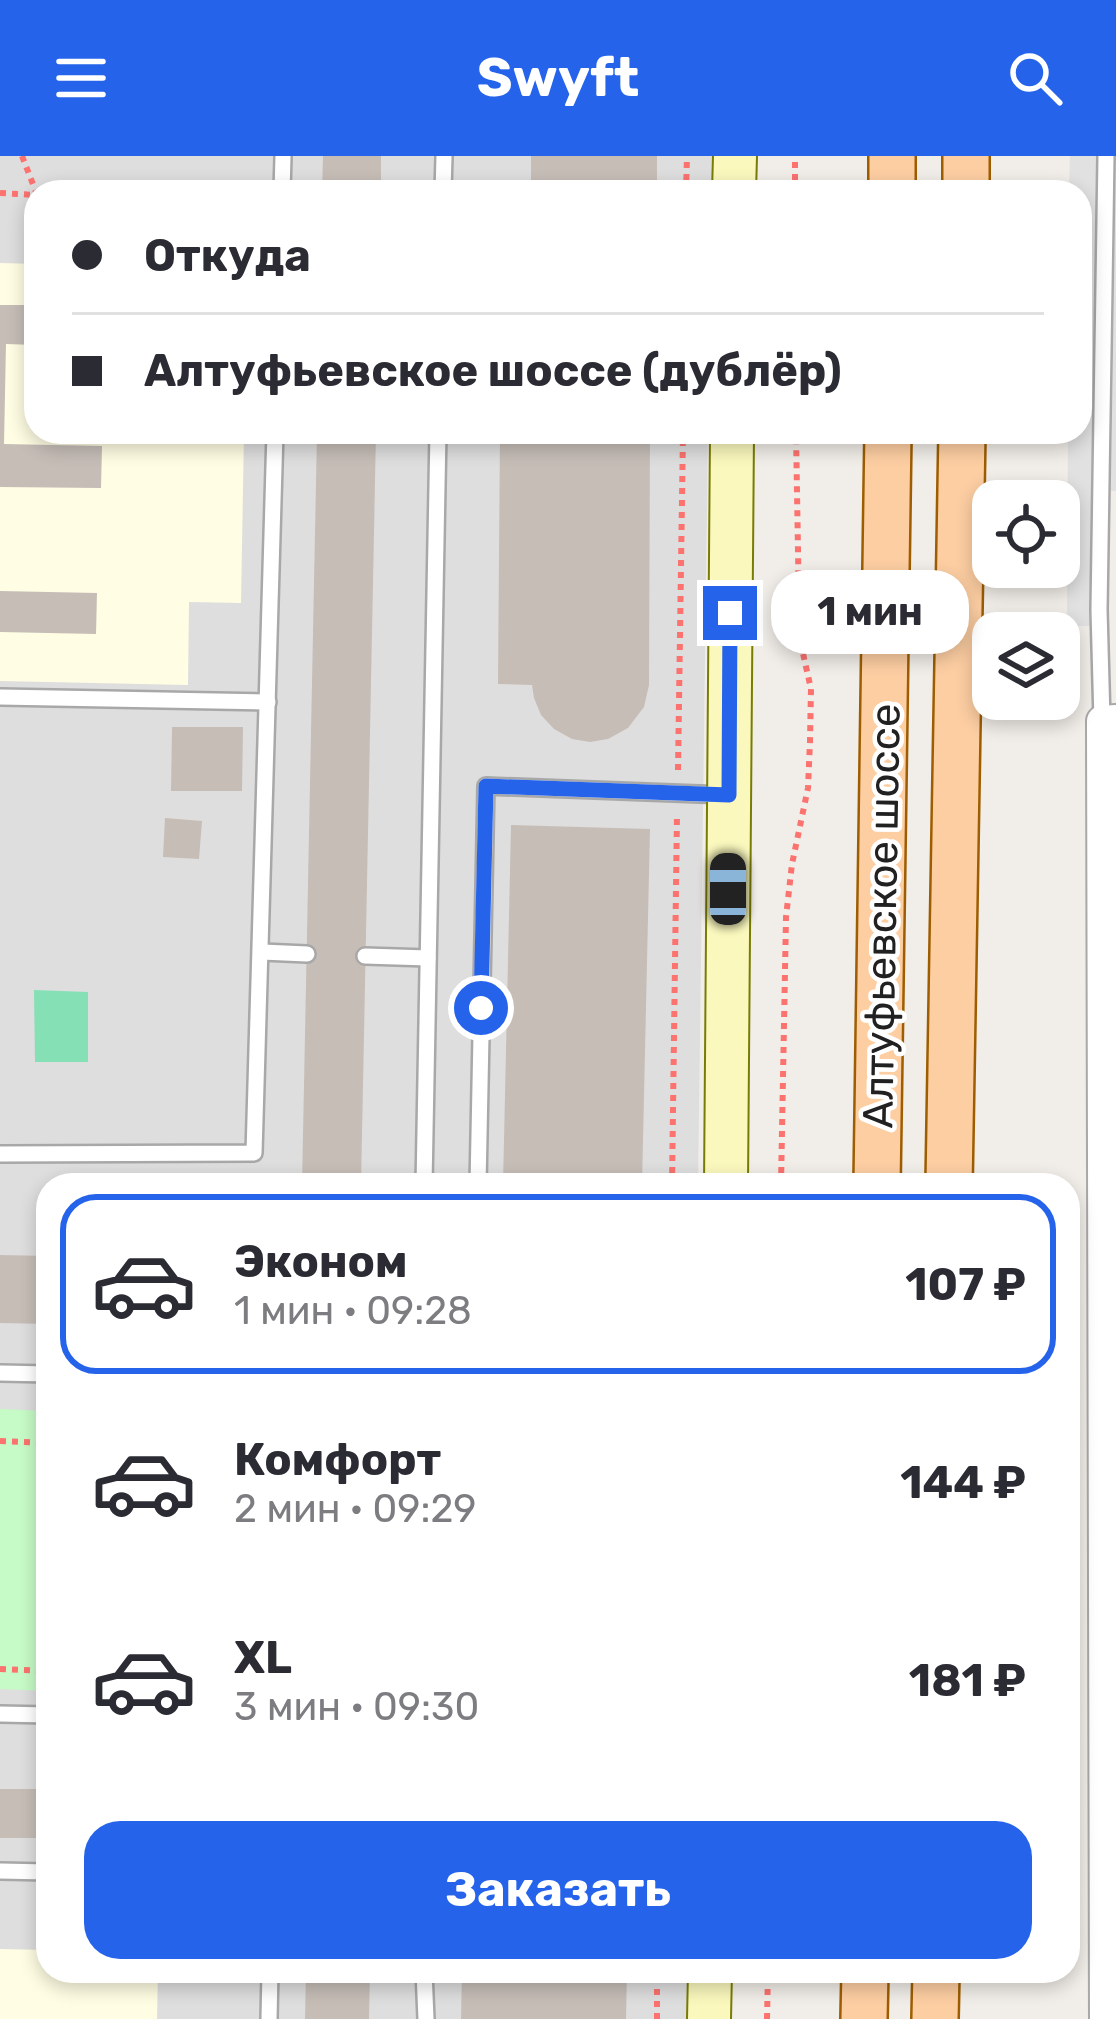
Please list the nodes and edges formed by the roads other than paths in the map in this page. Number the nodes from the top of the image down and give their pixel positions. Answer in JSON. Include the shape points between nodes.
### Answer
{"nodes":[{"id":1,"x":1106,"y":156,"type":"edge"},
{"id":2,"x":275,"y":444,"type":"edge"},
{"id":3,"x":438,"y":444,"type":"edge"},
{"id":4,"x":732,"y":444,"type":"edge"},
{"id":5,"x":888,"y":444,"type":"edge"},
{"id":6,"x":962,"y":444,"type":"edge"},
{"id":7,"x":0,"y":697,"type":"edge"},
{"id":8,"x":268,"y":702,"type":"junction"},
{"id":9,"x":1109,"y":720,"type":"edge"},
{"id":10,"x":729,"y":795,"type":"junction"},
{"id":11,"x":262,"y":952,"type":"junction"},
{"id":12,"x":307,"y":954,"type":"dead end"},
{"id":13,"x":365,"y":956,"type":"dead end"},
{"id":14,"x":428,"y":958,"type":"junction"},
{"id":15,"x":0,"y":1154,"type":"edge"},
{"id":16,"x":424,"y":1173,"type":"edge"},
{"id":17,"x":478,"y":1173,"type":"edge"},
{"id":18,"x":726,"y":1173,"type":"edge"},
{"id":19,"x":877,"y":1173,"type":"edge"},
{"id":20,"x":949,"y":1173,"type":"edge"},
{"id":21,"x":0,"y":1373,"type":"edge"},
{"id":22,"x":36,"y":1374,"type":"edge"},
{"id":23,"x":0,"y":1714,"type":"edge"},
{"id":24,"x":36,"y":1715,"type":"edge"},
{"id":25,"x":0,"y":1871,"type":"edge"},
{"id":26,"x":36,"y":1872,"type":"edge"},
{"id":27,"x":270,"y":1983,"type":"edge"},
{"id":28,"x":424,"y":1983,"type":"edge"},
{"id":29,"x":710,"y":1983,"type":"edge"},
{"id":30,"x":865,"y":1983,"type":"edge"},
{"id":31,"x":936,"y":1983,"type":"edge"},
{"id":32,"x":1109,"y":2011,"type":"edge"},
{"id":33,"x":269,"y":2019,"type":"edge"},
{"id":34,"x":426,"y":2019,"type":"edge"},
{"id":35,"x":709,"y":2019,"type":"edge"},
{"id":36,"x":864,"y":2019,"type":"edge"},
{"id":37,"x":935,"y":2019,"type":"edge"}],
"edges":[{"from":1,"to":9,"type":"lane","via":[[1100,610]]},
{"from":2,"to":8,"type":"lane"},
{"from":3,"to":14,"type":"lane"},
{"from":4,"to":10,"type":"main road"},
{"from":5,"to":19,"type":"main road","name":"Алтуфьевское шоссе"},
{"from":6,"to":20,"type":"main road","name":"Алтуфьевское шоссе"},
{"from":7,"to":8,"type":"lane"},
{"from":8,"to":11,"type":"lane"},
{"from":9,"to":32,"type":"street"},
{"from":10,"to":17,"type":"lane","via":[[486,786]]},
{"from":10,"to":18,"type":"main road"},
{"from":11,"to":12,"type":"lane"},
{"from":11,"to":15,"type":"lane","via":[[254,1153]]},
{"from":13,"to":14,"type":"lane"},
{"from":14,"to":16,"type":"lane"},
{"from":21,"to":22,"type":"lane"},
{"from":23,"to":24,"type":"lane"},
{"from":25,"to":26,"type":"lane"},
{"from":27,"to":33,"type":"lane"},
{"from":28,"to":34,"type":"lane"},
{"from":29,"to":35,"type":"main road"},
{"from":30,"to":36,"type":"main road"},
{"from":31,"to":37,"type":"main road"}]}
